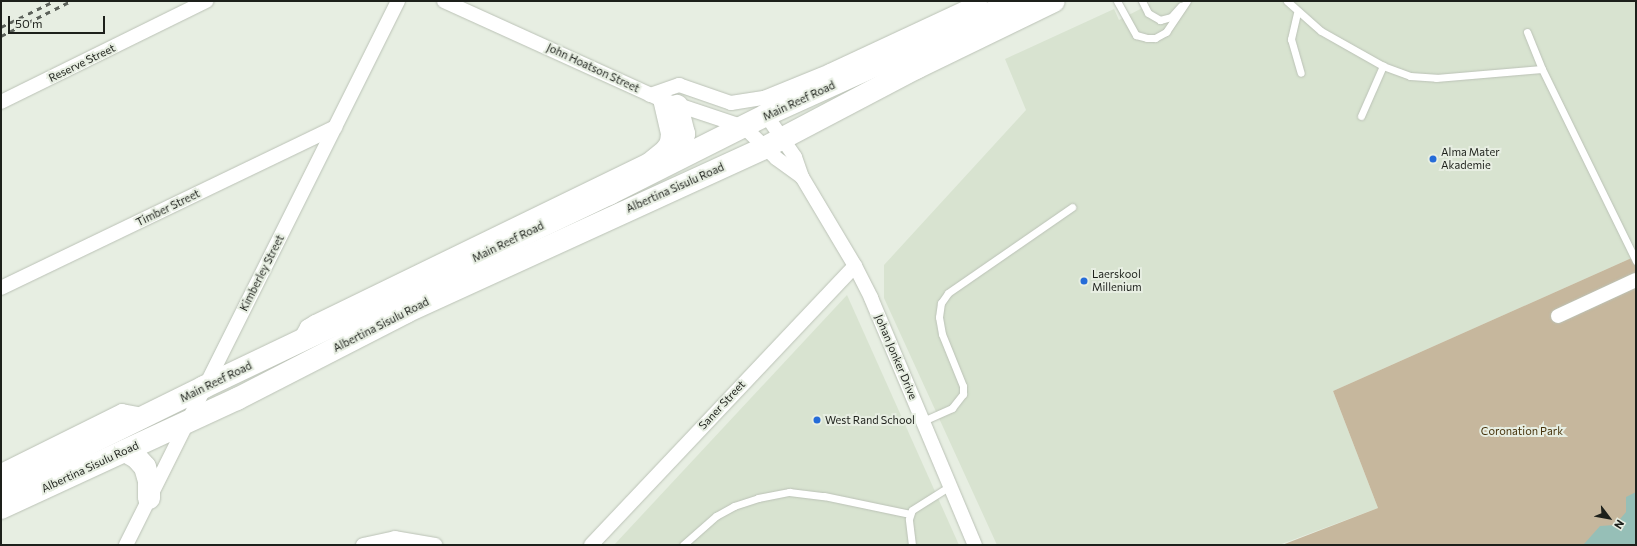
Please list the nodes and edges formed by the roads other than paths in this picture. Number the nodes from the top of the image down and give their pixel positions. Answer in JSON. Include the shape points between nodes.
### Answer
{"nodes":[{"id":1,"x":206,"y":1,"type":"edge"},
{"id":2,"x":398,"y":1,"type":"edge"},
{"id":3,"x":444,"y":1,"type":"edge"},
{"id":4,"x":980,"y":1,"type":"edge"},
{"id":5,"x":1017,"y":1,"type":"edge"},
{"id":6,"x":1054,"y":1,"type":"edge"},
{"id":7,"x":1117,"y":1,"type":"edge"},
{"id":8,"x":1142,"y":1,"type":"edge"},
{"id":9,"x":1186,"y":1,"type":"edge"},
{"id":10,"x":1287,"y":1,"type":"edge"},
{"id":11,"x":1297,"y":12,"type":"junction"},
{"id":12,"x":1527,"y":32,"type":"dead end"},
{"id":13,"x":1383,"y":66,"type":"junction"},
{"id":14,"x":1542,"y":69,"type":"junction"},
{"id":15,"x":1300,"y":73,"type":"dead end"},
{"id":16,"x":663,"y":100,"type":"junction"},
{"id":17,"x":1,"y":102,"type":"edge"},
{"id":18,"x":766,"y":115,"type":"junction"},
{"id":19,"x":1361,"y":116,"type":"dead end"},
{"id":20,"x":744,"y":127,"type":"junction"},
{"id":21,"x":335,"y":128,"type":"junction"},
{"id":22,"x":774,"y":143,"type":"junction"},
{"id":23,"x":671,"y":162,"type":"junction"},
{"id":24,"x":802,"y":177,"type":"junction"},
{"id":25,"x":1072,"y":207,"type":"dead end"},
{"id":26,"x":1636,"y":261,"type":"edge"},
{"id":27,"x":855,"y":266,"type":"junction"},
{"id":28,"x":1636,"y":280,"type":"edge"},
{"id":29,"x":1,"y":288,"type":"edge"},
{"id":30,"x":1558,"y":316,"type":"dead end"},
{"id":31,"x":299,"y":342,"type":"junction"},
{"id":32,"x":204,"y":387,"type":"junction"},
{"id":33,"x":148,"y":416,"type":"junction"},
{"id":34,"x":190,"y":421,"type":"junction"},
{"id":35,"x":923,"y":421,"type":"junction"},
{"id":36,"x":126,"y":451,"type":"junction"},
{"id":37,"x":1,"y":471,"type":"edge"},
{"id":38,"x":950,"y":486,"type":"junction"},
{"id":39,"x":1,"y":487,"type":"edge"},
{"id":40,"x":150,"y":498,"type":"junction"},
{"id":41,"x":1,"y":508,"type":"edge"},
{"id":42,"x":910,"y":514,"type":"junction"},
{"id":43,"x":126,"y":545,"type":"edge"},
{"id":44,"x":363,"y":545,"type":"edge"},
{"id":45,"x":435,"y":545,"type":"edge"},
{"id":46,"x":591,"y":545,"type":"edge"},
{"id":47,"x":683,"y":545,"type":"edge"},
{"id":48,"x":912,"y":545,"type":"edge"},
{"id":49,"x":975,"y":545,"type":"edge"}],
"edges":[{"from":1,"to":17,"type":"street","name":"Reserve Street"},
{"from":2,"to":21,"type":"street","name":"Kimberley Street"},
{"from":3,"to":16,"type":"street","name":"John Hoatson Street"},
{"from":4,"to":16,"type":"street","via":[[830,71],[764,98],[730,103],[679,85]]},
{"from":5,"to":18,"type":"main road","name":"Main Reef Road"},
{"from":6,"to":22,"type":"main road","via":[[916,68]]},
{"from":7,"to":9,"type":"lane","via":[[1136,35],[1155,38],[1166,32]]},
{"from":8,"to":9,"type":"lane","via":[[1148,13],[1160,20],[1171,17]]},
{"from":10,"to":11,"type":"lane"},
{"from":11,"to":13,"type":"lane","via":[[1321,31]]},
{"from":11,"to":15,"type":"lane","via":[[1291,39]]},
{"from":12,"to":14,"type":"lane"},
{"from":13,"to":14,"type":"lane","via":[[1410,76],[1428,78]]},
{"from":13,"to":19,"type":"lane"},
{"from":14,"to":26,"type":"lane"},
{"from":16,"to":20,"type":"street","name":"John Hoatson Street"},
{"from":16,"to":23,"type":"main road","via":[[683,126],[683,141]]},
{"from":16,"to":31,"type":"street","via":[[667,142],[647,162],[315,322],[305,330]]},
{"from":18,"to":20,"type":"main road","name":"Main Reef Road"},
{"from":18,"to":22,"type":"street","name":"Johan Jonker Drive"},
{"from":20,"to":22,"type":"street","name":"Johan Jonker Drive"},
{"from":20,"to":23,"type":"main road","name":"Main Reef Road"},
{"from":21,"to":29,"type":"street","name":"Timber Street"},
{"from":21,"to":32,"type":"street","name":"Kimberley Street"},
{"from":22,"to":24,"type":"street","name":"Johan Jonker Drive"},
{"from":22,"to":24,"type":"street","name":"Johan Jonker Drive","via":[[795,157]]},
{"from":22,"to":34,"type":"main road","name":"Albertina Sisulu Road","via":[[406,312]]},
{"from":23,"to":31,"type":"main road","name":"Main Reef Road"},
{"from":24,"to":27,"type":"street","name":"Johan Jonker Drive"},
{"from":25,"to":35,"type":"lane","via":[[948,293],[941,303],[939,317],[942,334],[963,386],[963,394],[952,408]]},
{"from":27,"to":35,"type":"street","name":"Johan Jonker Drive"},
{"from":27,"to":46,"type":"street","name":"Saner Street"},
{"from":28,"to":30,"type":"street"},
{"from":31,"to":32,"type":"main road","name":"Main Reef Road"},
{"from":32,"to":33,"type":"main road","name":"Main Reef Road"},
{"from":32,"to":34,"type":"street","name":"Kimberley Street"},
{"from":33,"to":37,"type":"street","via":[[122,411]]},
{"from":33,"to":39,"type":"main road","name":"Main Reef Road"},
{"from":34,"to":36,"type":"main road","name":"Albertina Sisulu Road"},
{"from":34,"to":40,"type":"street","name":"Kimberley Street"},
{"from":35,"to":38,"type":"street","name":"Johan Jonker Drive"},
{"from":36,"to":40,"type":"main road","via":[[136,457],[144,467],[150,481]]},
{"from":36,"to":41,"type":"main road","name":"Albertina Sisulu Road"},
{"from":38,"to":42,"type":"lane"},
{"from":38,"to":49,"type":"street","name":"Johan Jonker Drive"},
{"from":40,"to":43,"type":"street","name":"Kimberley Street"},
{"from":42,"to":47,"type":"lane","via":[[824,496],[789,492],[758,498],[730,508],[716,516]]},
{"from":42,"to":48,"type":"lane"},
{"from":44,"to":45,"type":"street","via":[[395,538]]}]}
